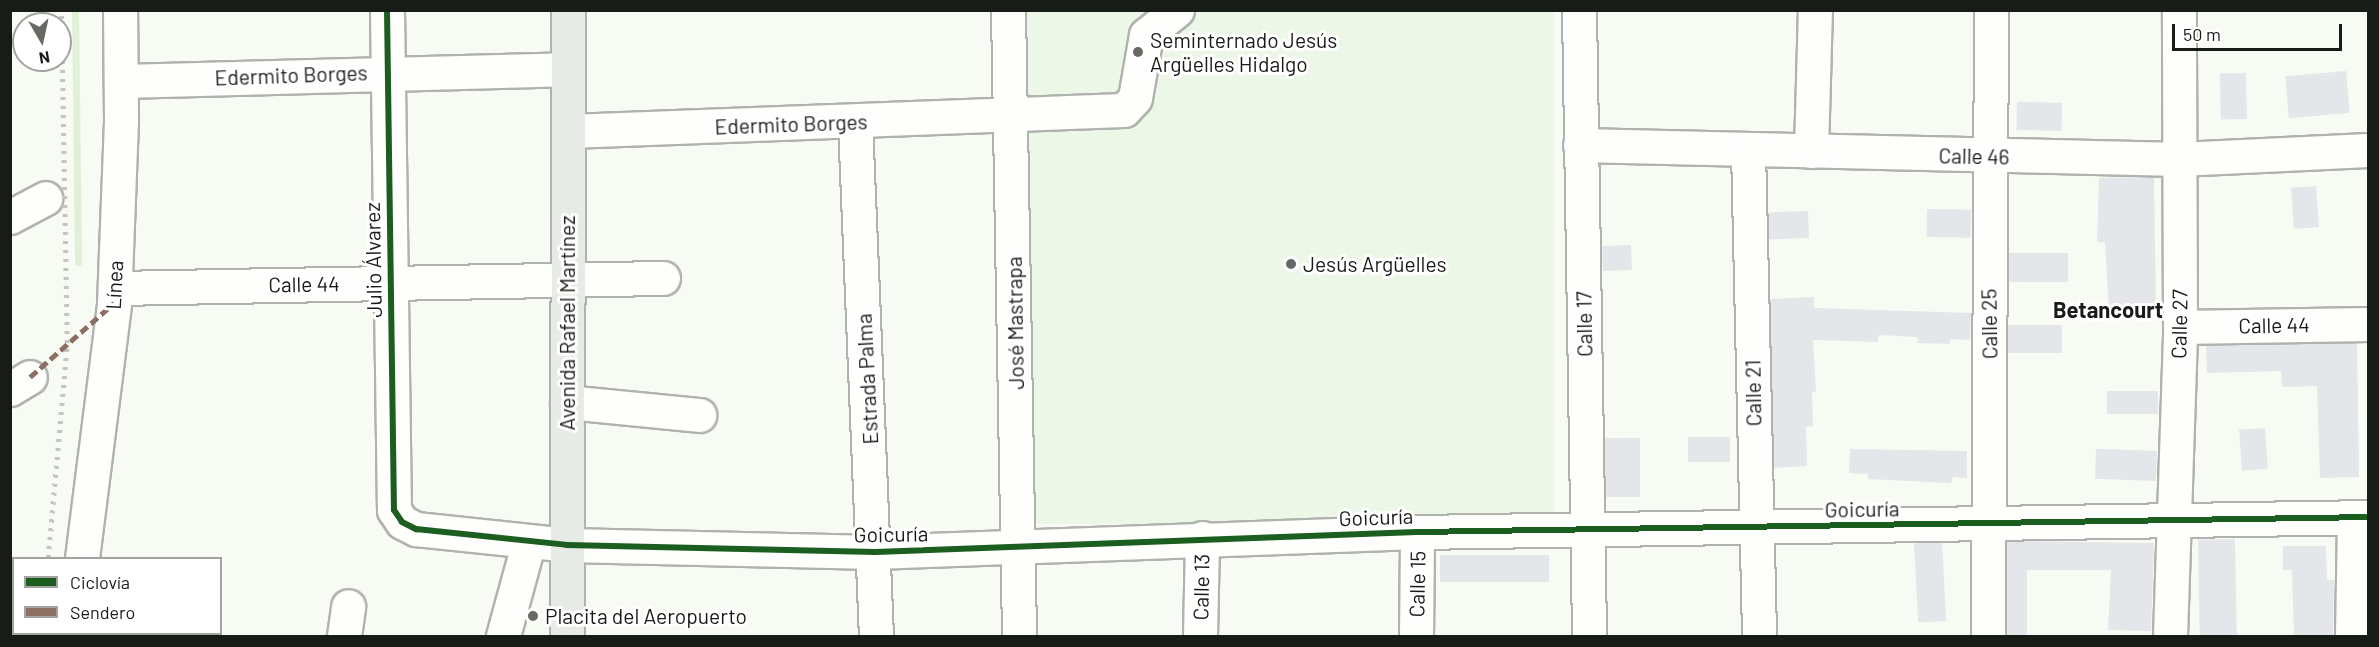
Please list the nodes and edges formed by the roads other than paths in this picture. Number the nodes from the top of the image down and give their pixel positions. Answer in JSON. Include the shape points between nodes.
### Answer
{"nodes":[{"id":1,"x":120,"y":10,"type":"edge"},
{"id":2,"x":387,"y":10,"type":"edge"},
{"id":3,"x":568,"y":10,"type":"edge"},
{"id":4,"x":1008,"y":10,"type":"edge"},
{"id":5,"x":1177,"y":10,"type":"edge"},
{"id":6,"x":1579,"y":10,"type":"edge"},
{"id":7,"x":1815,"y":10,"type":"edge"},
{"id":8,"x":1991,"y":10,"type":"edge"},
{"id":9,"x":2179,"y":10,"type":"edge"},
{"id":10,"x":568,"y":69,"type":"junction"},
{"id":11,"x":389,"y":72,"type":"junction"},
{"id":12,"x":121,"y":81,"type":"junction"},
{"id":13,"x":1012,"y":114,"type":"junction"},
{"id":14,"x":855,"y":123,"type":"junction"},
{"id":15,"x":569,"y":131,"type":"junction"},
{"id":16,"x":1580,"y":145,"type":"junction"},
{"id":17,"x":1748,"y":149,"type":"junction"},
{"id":18,"x":2368,"y":150,"type":"edge"},
{"id":19,"x":1811,"y":151,"type":"junction"},
{"id":20,"x":1987,"y":157,"type":"junction"},
{"id":21,"x":2179,"y":159,"type":"junction"},
{"id":22,"x":45,"y":198,"type":"dead end"},
{"id":23,"x":10,"y":217,"type":"edge"},
{"id":24,"x":566,"y":278,"type":"junction"},
{"id":25,"x":663,"y":278,"type":"dead end"},
{"id":26,"x":389,"y":282,"type":"junction"},
{"id":27,"x":115,"y":288,"type":"junction"},
{"id":28,"x":2368,"y":324,"type":"edge"},
{"id":29,"x":2180,"y":327,"type":"junction"},
{"id":30,"x":567,"y":402,"type":"junction"},
{"id":31,"x":699,"y":415,"type":"dead end"},
{"id":32,"x":394,"y":510,"type":"joint"},
{"id":33,"x":2361,"y":517,"type":"edge"},
{"id":34,"x":2173,"y":519,"type":"junction"},
{"id":35,"x":1991,"y":523,"type":"junction"},
{"id":36,"x":1757,"y":527,"type":"junction"},
{"id":37,"x":1588,"y":529,"type":"junction"},
{"id":38,"x":1417,"y":532,"type":"junction"},
{"id":39,"x":1202,"y":538,"type":"junction"},
{"id":40,"x":529,"y":541,"type":"junction"},
{"id":41,"x":567,"y":545,"type":"junction"},
{"id":42,"x":1019,"y":546,"type":"junction"},
{"id":43,"x":875,"y":552,"type":"junction"},
{"id":44,"x":81,"y":557,"type":"edge"},
{"id":45,"x":503,"y":636,"type":"edge"},
{"id":46,"x":567,"y":636,"type":"edge"},
{"id":47,"x":876,"y":636,"type":"edge"},
{"id":48,"x":1019,"y":636,"type":"edge"},
{"id":49,"x":1200,"y":636,"type":"edge"},
{"id":50,"x":1416,"y":636,"type":"edge"},
{"id":51,"x":1589,"y":636,"type":"edge"},
{"id":52,"x":1759,"y":636,"type":"edge"},
{"id":53,"x":1988,"y":636,"type":"edge"},
{"id":54,"x":2170,"y":636,"type":"edge"},
{"id":55,"x":2352,"y":636,"type":"edge"}],
"edges":[{"from":1,"to":12,"type":"street","name":"Línea"},
{"from":2,"to":11,"type":"street","name":"Julio Álvarez"},
{"from":3,"to":10,"type":"main road","name":"Avenida Rafael Martínez"},
{"from":4,"to":13,"type":"street","name":"José Mastrapa"},
{"from":5,"to":13,"type":"street","name":"Edermito Borges","via":[[1146,35],[1135,98],[1124,110]]},
{"from":6,"to":16,"type":"street","name":"Calle 17"},
{"from":7,"to":19,"type":"street"},
{"from":8,"to":20,"type":"street","name":"Calle 25"},
{"from":9,"to":21,"type":"street","name":"Calle 27"},
{"from":10,"to":11,"type":"street","name":"Edermito Borges"},
{"from":10,"to":15,"type":"main road","name":"Avenida Rafael Martínez"},
{"from":11,"to":12,"type":"street","name":"Edermito Borges"},
{"from":11,"to":26,"type":"street","name":"Julio Álvarez"},
{"from":12,"to":27,"type":"street","name":"Línea"},
{"from":13,"to":14,"type":"street","name":"Edermito Borges"},
{"from":13,"to":42,"type":"street","name":"José Mastrapa"},
{"from":14,"to":15,"type":"street","name":"Edermito Borges"},
{"from":14,"to":43,"type":"street","name":"Estrada Palma"},
{"from":15,"to":24,"type":"main road","name":"Avenida Rafael Martínez"},
{"from":16,"to":17,"type":"street","name":"Calle 46"},
{"from":16,"to":37,"type":"street","name":"Calle 17"},
{"from":17,"to":19,"type":"street","name":"Calle 46"},
{"from":17,"to":36,"type":"street","name":"Calle 21"},
{"from":18,"to":21,"type":"street","name":"Calle 46"},
{"from":19,"to":20,"type":"street","name":"Calle 46"},
{"from":20,"to":21,"type":"street","name":"Calle 46"},
{"from":20,"to":35,"type":"street","name":"Calle 25"},
{"from":21,"to":29,"type":"street","name":"Calle 27"},
{"from":22,"to":23,"type":"street"},
{"from":24,"to":25,"type":"street","name":"Calle 44"},
{"from":24,"to":26,"type":"street","name":"Calle 44"},
{"from":24,"to":30,"type":"main road","name":"Avenida Rafael Martínez"},
{"from":26,"to":27,"type":"street","name":"Calle 44"},
{"from":26,"to":32,"type":"street","name":"Julio Álvarez"},
{"from":27,"to":44,"type":"street","name":"Línea"},
{"from":28,"to":29,"type":"street","name":"Calle 44"},
{"from":29,"to":34,"type":"street","name":"Calle 27"},
{"from":30,"to":31,"type":"street"},
{"from":30,"to":41,"type":"main road","name":"Avenida Rafael Martínez"},
{"from":32,"to":40,"type":"street","name":"Goicuría","via":[[402,522],[416,529]]},
{"from":33,"to":34,"type":"street","name":"Goicuría"},
{"from":33,"to":55,"type":"street"},
{"from":34,"to":35,"type":"street","name":"Goicuría"},
{"from":34,"to":54,"type":"street","name":"Calle 27"},
{"from":35,"to":36,"type":"street","name":"Goicuría"},
{"from":35,"to":53,"type":"street","name":"Calle 25"},
{"from":36,"to":37,"type":"street","name":"Goicuría"},
{"from":36,"to":52,"type":"street","name":"Calle 21"},
{"from":37,"to":38,"type":"street","name":"Goicuría"},
{"from":37,"to":51,"type":"street","name":"Calle 17"},
{"from":38,"to":39,"type":"street","name":"Goicuría"},
{"from":38,"to":50,"type":"street","name":"Calle 15"},
{"from":39,"to":42,"type":"street","name":"Goicuría"},
{"from":39,"to":49,"type":"street","name":"Calle 13"},
{"from":40,"to":41,"type":"street","name":"Goicuría"},
{"from":40,"to":45,"type":"street"},
{"from":41,"to":43,"type":"street","name":"Goicuría"},
{"from":41,"to":46,"type":"main road","name":"Avenida Rafael Martínez"},
{"from":42,"to":43,"type":"street","name":"Goicuría"},
{"from":42,"to":48,"type":"street","name":"José Mastrapa"},
{"from":43,"to":47,"type":"street","name":"Estrada Palma"}]}
